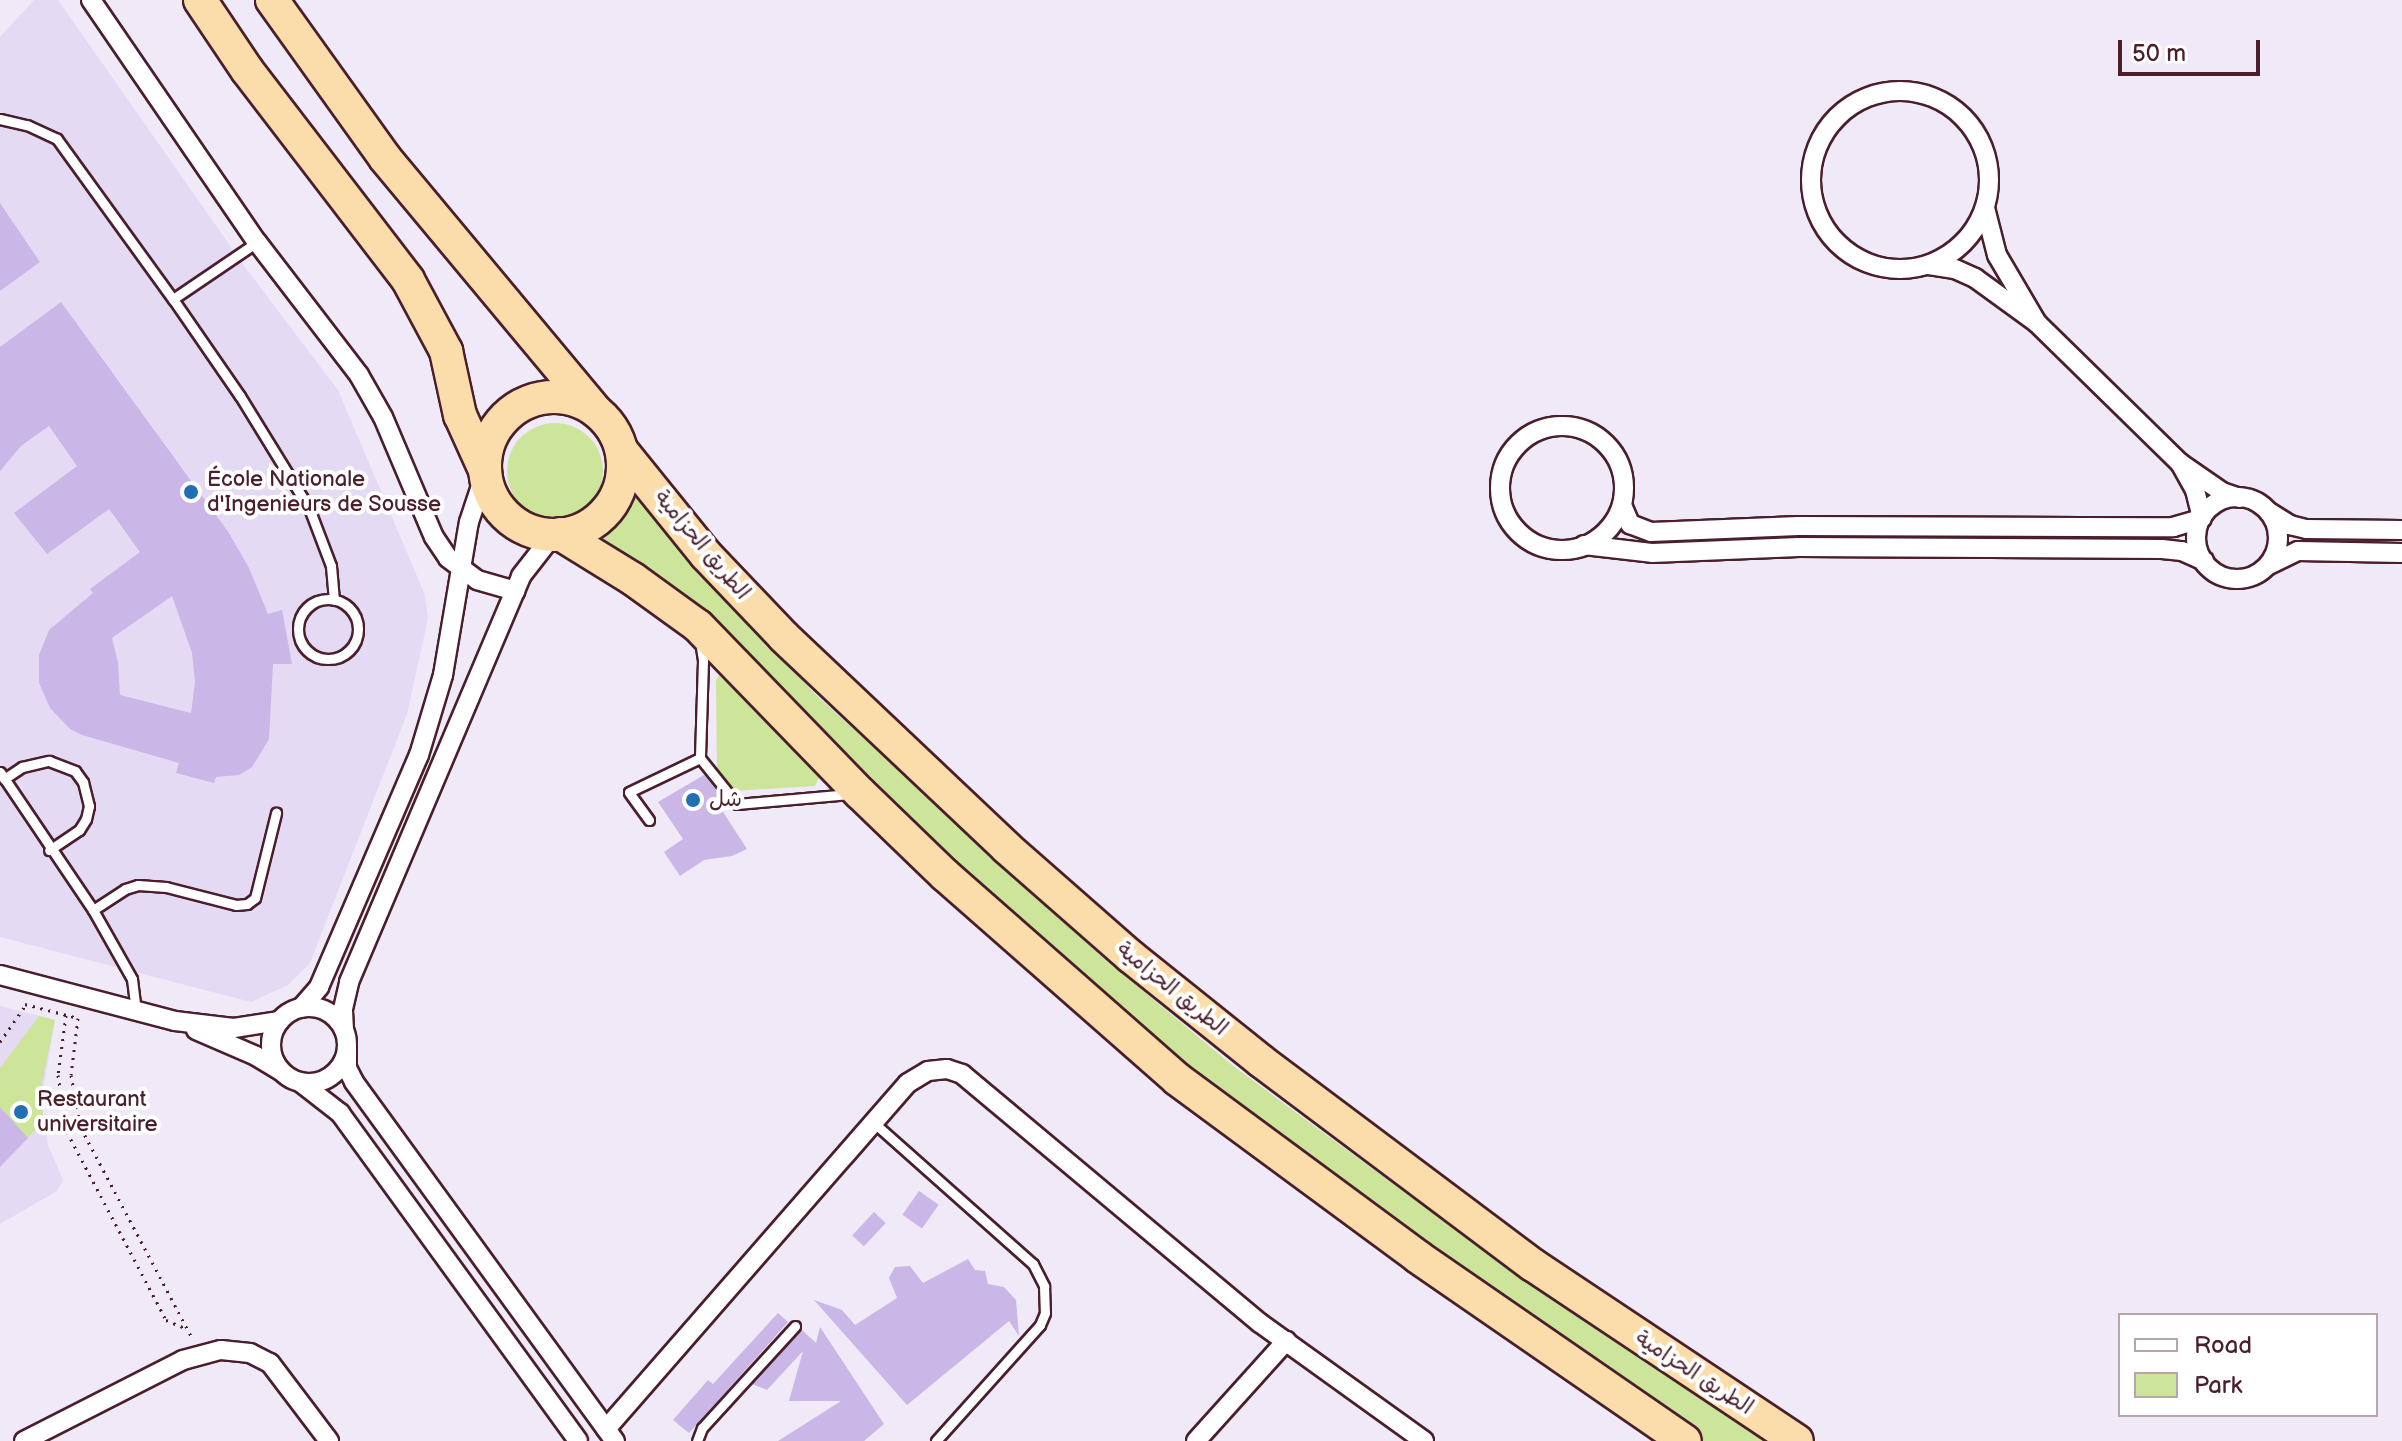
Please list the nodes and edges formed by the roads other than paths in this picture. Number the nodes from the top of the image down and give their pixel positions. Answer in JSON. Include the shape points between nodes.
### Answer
{"nodes":[{"id":1,"x":91,"y":0,"type":"edge"},
{"id":2,"x":200,"y":0,"type":"edge"},
{"id":3,"x":272,"y":0,"type":"edge"},
{"id":4,"x":0,"y":119,"type":"edge"},
{"id":5,"x":1985,"y":208,"type":"junction"},
{"id":6,"x":257,"y":242,"type":"junction"},
{"id":7,"x":1926,"y":265,"type":"junction"},
{"id":8,"x":173,"y":299,"type":"junction"},
{"id":9,"x":2037,"y":323,"type":"junction"},
{"id":10,"x":596,"y":411,"type":"junction"},
{"id":11,"x":622,"y":451,"type":"junction"},
{"id":12,"x":2180,"y":463,"type":"junction"},
{"id":13,"x":485,"y":472,"type":"junction"},
{"id":14,"x":2239,"y":498,"type":"junction"},
{"id":15,"x":1622,"y":505,"type":"junction"},
{"id":16,"x":2268,"y":511,"type":"junction"},
{"id":17,"x":2202,"y":519,"type":"junction"},
{"id":18,"x":2402,"y":530,"type":"edge"},
{"id":19,"x":556,"y":534,"type":"junction"},
{"id":20,"x":1584,"y":545,"type":"junction"},
{"id":21,"x":2402,"y":553,"type":"edge"},
{"id":22,"x":2204,"y":561,"type":"junction"},
{"id":23,"x":2269,"y":565,"type":"junction"},
{"id":24,"x":461,"y":570,"type":"junction"},
{"id":25,"x":515,"y":591,"type":"junction"},
{"id":26,"x":334,"y":600,"type":"junction"},
{"id":27,"x":698,"y":626,"type":"junction"},
{"id":28,"x":700,"y":758,"type":"junction"},
{"id":29,"x":2,"y":776,"type":"edge"},
{"id":30,"x":860,"y":793,"type":"junction"},
{"id":31,"x":398,"y":802,"type":"junction"},
{"id":32,"x":421,"y":812,"type":"junction"},
{"id":33,"x":276,"y":813,"type":"dead end"},
{"id":34,"x":649,"y":820,"type":"dead end"},
{"id":35,"x":49,"y":850,"type":"junction"},
{"id":36,"x":93,"y":910,"type":"junction"},
{"id":37,"x":0,"y":975,"type":"edge"},
{"id":38,"x":301,"y":1008,"type":"junction"},
{"id":39,"x":136,"y":1011,"type":"junction"},
{"id":40,"x":175,"y":1021,"type":"junction"},
{"id":41,"x":279,"y":1021,"type":"junction"},
{"id":42,"x":344,"y":1030,"type":"junction"},
{"id":43,"x":347,"y":1050,"type":"junction"},
{"id":44,"x":281,"y":1071,"type":"junction"},
{"id":45,"x":300,"y":1082,"type":"junction"},
{"id":46,"x":873,"y":1122,"type":"junction"},
{"id":47,"x":795,"y":1326,"type":"dead end"},
{"id":48,"x":1286,"y":1341,"type":"junction"},
{"id":49,"x":610,"y":1435,"type":"edge"},
{"id":50,"x":24,"y":1441,"type":"edge"},
{"id":51,"x":329,"y":1441,"type":"edge"},
{"id":52,"x":578,"y":1441,"type":"edge"},
{"id":53,"x":697,"y":1441,"type":"edge"},
{"id":54,"x":936,"y":1441,"type":"edge"},
{"id":55,"x":1196,"y":1441,"type":"edge"},
{"id":56,"x":1424,"y":1441,"type":"edge"},
{"id":57,"x":1685,"y":1441,"type":"edge"},
{"id":58,"x":1797,"y":1441,"type":"edge"}],
"edges":[{"from":1,"to":6,"type":"street"},
{"from":2,"to":13,"type":"highway","via":[[247,70],[408,280],[446,351],[460,415]]},
{"from":3,"to":10,"type":"highway","name":"الطريق الحزامية","via":[[385,158]]},
{"from":4,"to":8,"type":"lane","via":[[43,132],[62,145]]},
{"from":5,"to":7,"type":"street","via":[[1956,249]]},
{"from":5,"to":7,"type":"street","via":[[1989,174],[1983,149],[1971,127],[1946,104],[1912,92],[1876,95],[1832,123],[1811,172],[1822,224],[1859,259],[1892,269]]},
{"from":5,"to":9,"type":"street","via":[[1997,255]]},
{"from":6,"to":8,"type":"lane"},
{"from":6,"to":24,"type":"street","via":[[359,375],[383,417],[434,537]]},
{"from":7,"to":9,"type":"street","via":[[1975,278]]},
{"from":8,"to":26,"type":"lane","via":[[309,508],[331,566]]},
{"from":9,"to":12,"type":"street"},
{"from":10,"to":11,"type":"highway","name":"الطريق الحزامية","via":[[617,435]]},
{"from":10,"to":13,"type":"highway","via":[[554,396],[532,400],[496,427]]},
{"from":11,"to":19,"type":"highway","name":"الطريق الحزامية","via":[[623,470],[610,507],[596,521]]},
{"from":11,"to":58,"type":"highway","name":"الطريق الحزامية","via":[[706,555],[784,637],[1130,956],[1345,1126],[1533,1265]]},
{"from":12,"to":14,"type":"street"},
{"from":12,"to":17,"type":"street","via":[[2195,490]]},
{"from":13,"to":19,"type":"highway","via":[[501,510],[515,523],[533,532]]},
{"from":13,"to":24,"type":"street"},
{"from":14,"to":16,"type":"street"},
{"from":14,"to":17,"type":"street","via":[[2214,505]]},
{"from":15,"to":17,"type":"street","via":[[1630,524],[1651,532],[1798,526],[2173,527]]},
{"from":15,"to":20,"type":"street","via":[[1604,534]]},
{"from":15,"to":20,"type":"street","via":[[1619,464],[1597,437],[1555,427],[1535,432],[1519,444],[1506,461],[1500,484],[1508,518],[1523,536],[1542,546],[1563,550]]},
{"from":16,"to":18,"type":"street","via":[[2306,529]]},
{"from":16,"to":23,"type":"street","via":[[2278,543]]},
{"from":17,"to":22,"type":"street","via":[[2197,545]]},
{"from":19,"to":25,"type":"street","via":[[534,555]]},
{"from":19,"to":27,"type":"highway","via":[[633,579]]},
{"from":20,"to":22,"type":"street","via":[[1652,553],[1799,547],[2162,549]]},
{"from":21,"to":23,"type":"street","via":[[2298,551]]},
{"from":22,"to":23,"type":"street","via":[[2216,573],[2238,579],[2250,578]]},
{"from":24,"to":25,"type":"street"},
{"from":24,"to":31,"type":"street","via":[[432,718]]},
{"from":25,"to":32,"type":"street"},
{"from":26,"to":26,"type":"lane","via":[[316,601],[300,618],[300,641],[317,657],[340,657],[356,640],[356,617]]},
{"from":27,"to":28,"type":"lane","via":[[703,661]]},
{"from":27,"to":30,"type":"highway"},
{"from":28,"to":30,"type":"lane","via":[[737,804]]},
{"from":28,"to":34,"type":"lane","via":[[629,792]]},
{"from":29,"to":35,"type":"lane"},
{"from":29,"to":35,"type":"lane","via":[[49,761],[75,771],[83,782],[89,806],[86,819]]},
{"from":30,"to":57,"type":"highway","via":[[1072,990],[1177,1079],[1418,1257]]},
{"from":31,"to":32,"type":"street"},
{"from":31,"to":38,"type":"street","via":[[319,987]]},
{"from":32,"to":42,"type":"street","via":[[349,982]]},
{"from":33,"to":36,"type":"lane","via":[[255,898],[247,904],[138,885]]},
{"from":35,"to":36,"type":"lane"},
{"from":36,"to":39,"type":"lane","via":[[132,979]]},
{"from":37,"to":39,"type":"street"},
{"from":38,"to":41,"type":"street"},
{"from":38,"to":42,"type":"street","via":[[327,1011]]},
{"from":39,"to":40,"type":"street"},
{"from":40,"to":41,"type":"street","via":[[234,1028]]},
{"from":40,"to":44,"type":"street"},
{"from":41,"to":44,"type":"street","via":[[271,1052]]},
{"from":42,"to":43,"type":"street"},
{"from":43,"to":45,"type":"street","via":[[336,1073],[325,1080]]},
{"from":43,"to":49,"type":"street","via":[[354,1082]]},
{"from":44,"to":45,"type":"street"},
{"from":45,"to":52,"type":"street","via":[[340,1113]]},
{"from":46,"to":48,"type":"street","via":[[908,1083],[928,1071],[962,1074]]},
{"from":46,"to":49,"type":"street"},
{"from":46,"to":54,"type":"lane","via":[[1033,1264],[1044,1286],[1040,1325]]},
{"from":47,"to":53,"type":"lane","via":[[702,1428]]},
{"from":48,"to":55,"type":"street"},
{"from":48,"to":56,"type":"street"},
{"from":50,"to":51,"type":"street","via":[[183,1360],[221,1350],[250,1353],[270,1363]]}]}
